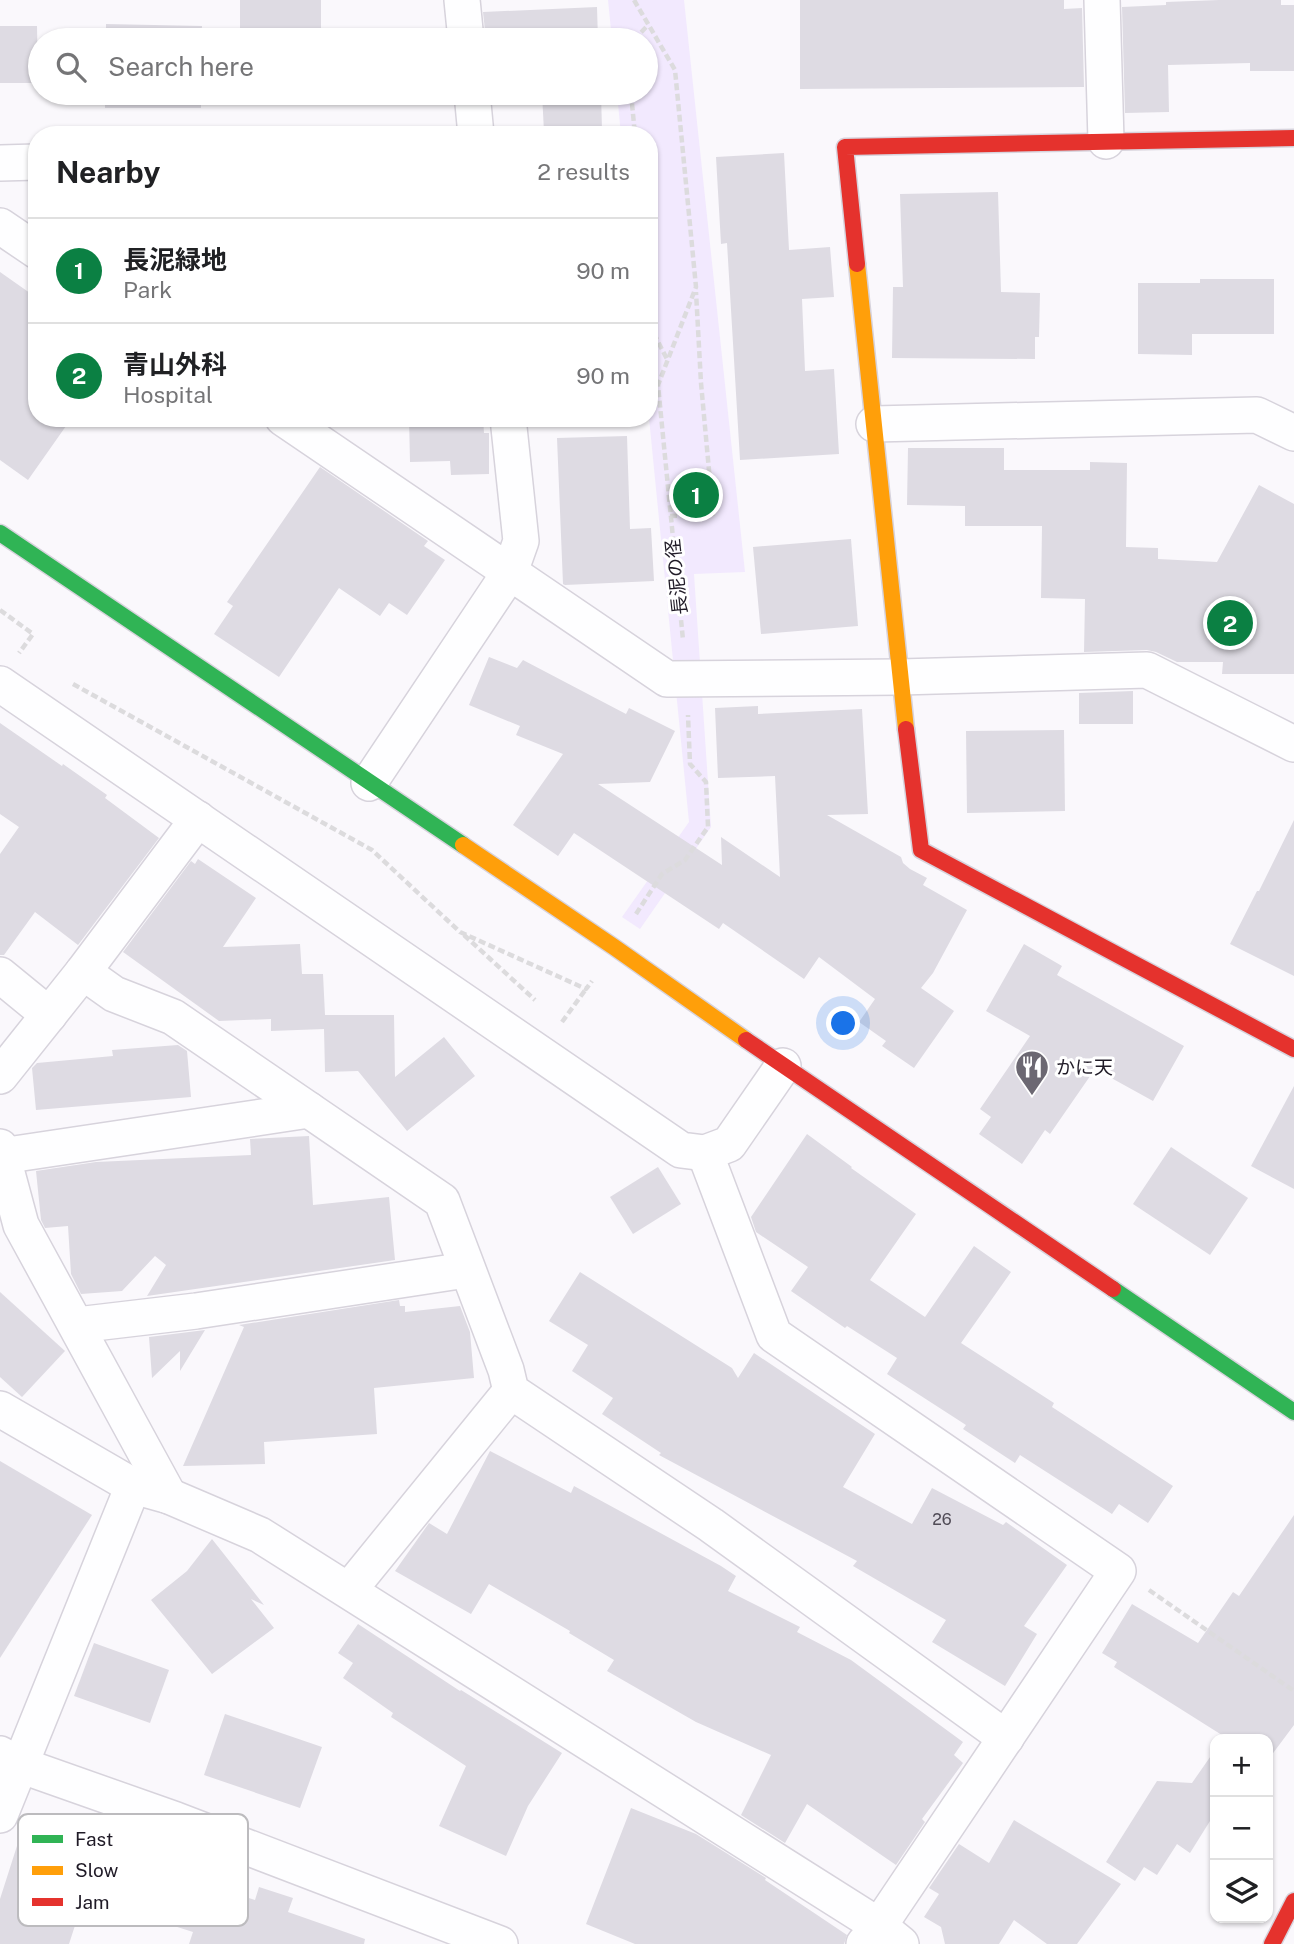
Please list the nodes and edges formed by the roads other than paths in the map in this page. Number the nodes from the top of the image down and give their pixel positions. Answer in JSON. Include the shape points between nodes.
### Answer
{"nodes":[{"id":1,"x":462,"y":0,"type":"edge"},
{"id":2,"x":1102,"y":0,"type":"edge"},
{"id":3,"x":465,"y":28,"type":"edge"},
{"id":4,"x":473,"y":105,"type":"edge"},
{"id":5,"x":475,"y":126,"type":"edge"},
{"id":6,"x":1294,"y":138,"type":"edge"},
{"id":7,"x":1106,"y":141,"type":"junction"},
{"id":8,"x":28,"y":162,"type":"edge"},
{"id":9,"x":0,"y":163,"type":"edge"},
{"id":10,"x":0,"y":226,"type":"edge"},
{"id":11,"x":28,"y":245,"type":"edge"},
{"id":12,"x":874,"y":424,"type":"junction"},
{"id":13,"x":296,"y":427,"type":"edge"},
{"id":14,"x":509,"y":427,"type":"edge"},
{"id":15,"x":1294,"y":433,"type":"edge"},
{"id":16,"x":0,"y":533,"type":"edge"},
{"id":17,"x":510,"y":572,"type":"junction"},
{"id":18,"x":901,"y":677,"type":"junction"},
{"id":19,"x":0,"y":684,"type":"edge"},
{"id":20,"x":1294,"y":744,"type":"edge"},
{"id":21,"x":369,"y":782,"type":"junction"},
{"id":22,"x":198,"y":819,"type":"junction"},
{"id":23,"x":83,"y":972,"type":"junction"},
{"id":24,"x":0,"y":975,"type":"edge"},
{"id":25,"x":48,"y":1015,"type":"junction"},
{"id":26,"x":1294,"y":1049,"type":"edge"},
{"id":27,"x":783,"y":1066,"type":"junction"},
{"id":28,"x":0,"y":1076,"type":"edge"},
{"id":29,"x":309,"y":1110,"type":"junction"},
{"id":30,"x":1,"y":1151,"type":"edge"},
{"id":31,"x":705,"y":1153,"type":"junction"},
{"id":32,"x":467,"y":1270,"type":"junction"},
{"id":33,"x":77,"y":1325,"type":"junction"},
{"id":34,"x":511,"y":1391,"type":"junction"},
{"id":35,"x":0,"y":1409,"type":"edge"},
{"id":36,"x":1294,"y":1412,"type":"edge"},
{"id":37,"x":133,"y":1486,"type":"junction"},
{"id":38,"x":169,"y":1496,"type":"junction"},
{"id":39,"x":349,"y":1590,"type":"junction"},
{"id":40,"x":1006,"y":1738,"type":"junction"},
{"id":41,"x":10,"y":1759,"type":"edge"},
{"id":42,"x":160,"y":1814,"type":"edge"},
{"id":43,"x":0,"y":1815,"type":"edge"},
{"id":44,"x":248,"y":1848,"type":"edge"},
{"id":45,"x":1294,"y":1901,"type":"edge"},
{"id":46,"x":882,"y":1938,"type":"edge"},
{"id":47,"x":500,"y":1944,"type":"edge"},
{"id":48,"x":1272,"y":1944,"type":"edge"}],
"edges":[{"from":1,"to":3,"type":"street"},
{"from":2,"to":7,"type":"street"},
{"from":4,"to":5,"type":"street"},
{"from":6,"to":7,"type":"street"},
{"from":7,"to":12,"type":"street","via":[[845,146]]},
{"from":8,"to":9,"type":"street"},
{"from":10,"to":11,"type":"street"},
{"from":12,"to":15,"type":"street","via":[[1256,415]]},
{"from":12,"to":18,"type":"street"},
{"from":13,"to":17,"type":"street"},
{"from":14,"to":17,"type":"street","via":[[521,541]]},
{"from":16,"to":21,"type":"street"},
{"from":17,"to":18,"type":"street","via":[[667,678]]},
{"from":17,"to":21,"type":"street"},
{"from":18,"to":20,"type":"street","via":[[1146,670]]},
{"from":18,"to":26,"type":"street","via":[[921,850]]},
{"from":19,"to":22,"type":"street"},
{"from":21,"to":27,"type":"street"},
{"from":22,"to":23,"type":"street"},
{"from":22,"to":31,"type":"street","via":[[681,1150]]},
{"from":23,"to":25,"type":"street"},
{"from":23,"to":29,"type":"street","via":[[114,994],[173,1017]]},
{"from":24,"to":25,"type":"street"},
{"from":25,"to":28,"type":"street"},
{"from":27,"to":31,"type":"street","via":[[729,1144]]},
{"from":27,"to":36,"type":"street"},
{"from":29,"to":30,"type":"street"},
{"from":29,"to":32,"type":"street","via":[[442,1201]]},
{"from":30,"to":33,"type":"street","via":[[21,1225]]},
{"from":31,"to":40,"type":"street","via":[[774,1335],[1118,1572]]},
{"from":32,"to":33,"type":"street"},
{"from":32,"to":34,"type":"street"},
{"from":33,"to":38,"type":"street"},
{"from":34,"to":39,"type":"street"},
{"from":34,"to":40,"type":"street","via":[[711,1525]]},
{"from":35,"to":37,"type":"street"},
{"from":37,"to":38,"type":"street"},
{"from":37,"to":41,"type":"street"},
{"from":38,"to":39,"type":"street","via":[[260,1535]]},
{"from":39,"to":46,"type":"street"},
{"from":40,"to":46,"type":"street"},
{"from":41,"to":42,"type":"street"},
{"from":41,"to":43,"type":"street"},
{"from":44,"to":47,"type":"street"},
{"from":45,"to":48,"type":"street"}]}
